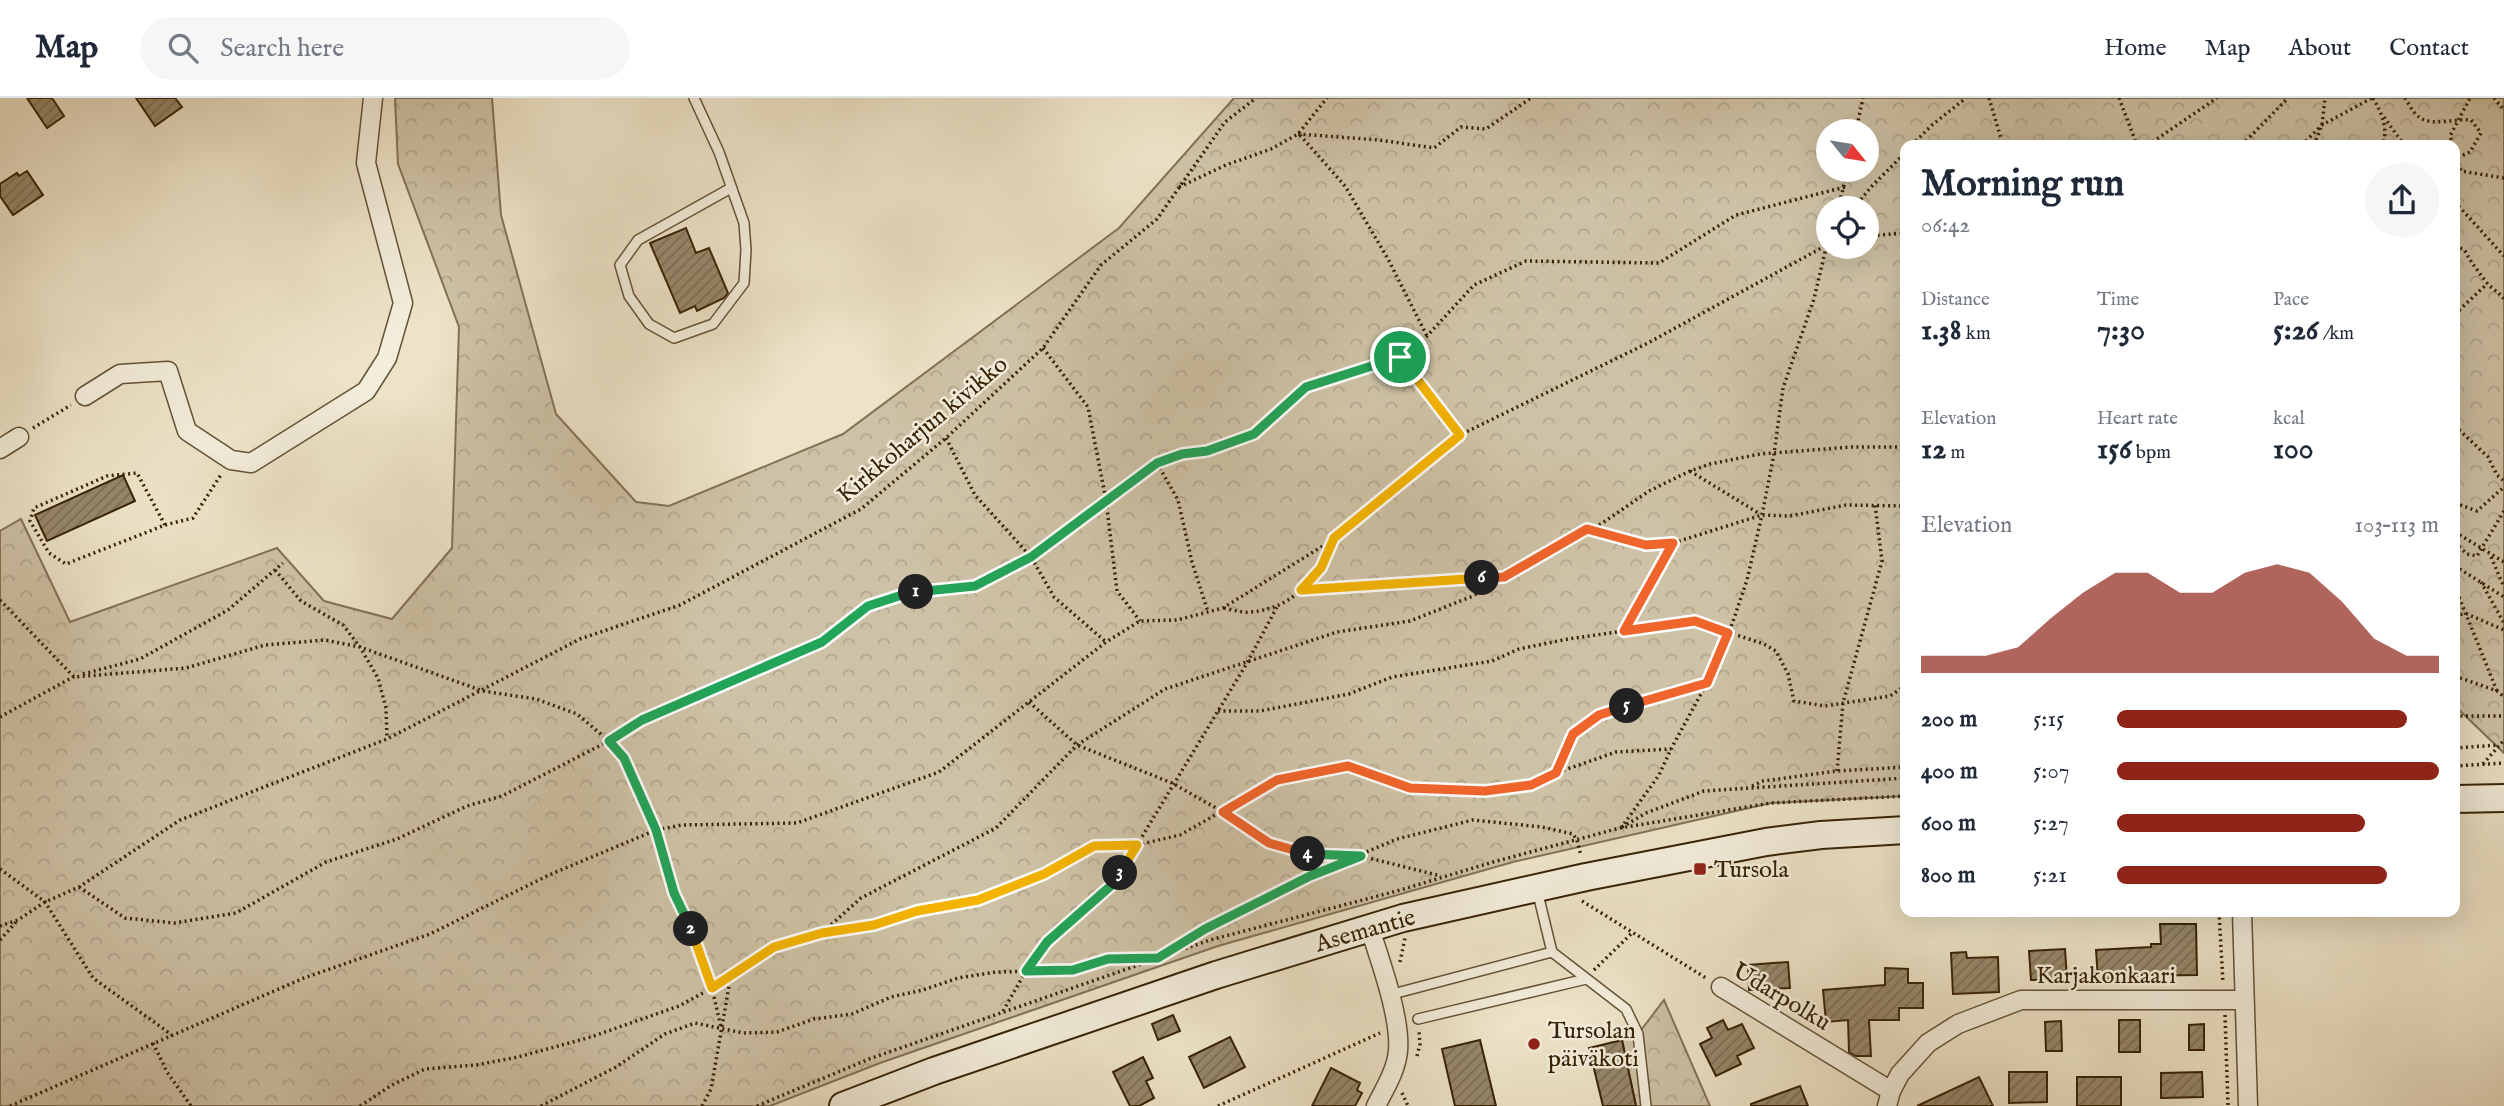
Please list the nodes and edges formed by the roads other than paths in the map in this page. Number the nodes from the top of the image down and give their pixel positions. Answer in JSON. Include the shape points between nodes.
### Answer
{"nodes":[{"id":1,"x":373,"y":98,"type":"edge"},
{"id":2,"x":694,"y":98,"type":"edge"},
{"id":3,"x":732,"y":188,"type":"junction"},
{"id":4,"x":85,"y":396,"type":"road end"},
{"id":5,"x":19,"y":437,"type":"road end"},
{"id":6,"x":0,"y":449,"type":"edge"},
{"id":7,"x":2504,"y":798,"type":"edge"},
{"id":8,"x":2460,"y":799,"type":"edge"},
{"id":9,"x":1900,"y":831,"type":"edge"},
{"id":10,"x":1536,"y":888,"type":"junction"},
{"id":11,"x":2242,"y":917,"type":"edge"},
{"id":12,"x":1370,"y":929,"type":"junction"},
{"id":13,"x":1552,"y":952,"type":"junction"},
{"id":14,"x":1586,"y":979,"type":"junction"},
{"id":15,"x":1721,"y":987,"type":"road end"},
{"id":16,"x":1389,"y":995,"type":"junction"},
{"id":17,"x":2244,"y":1000,"type":"junction"},
{"id":18,"x":1418,"y":1019,"type":"dead end"},
{"id":19,"x":1889,"y":1098,"type":"edge"},
{"id":20,"x":843,"y":1106,"type":"edge"},
{"id":21,"x":1376,"y":1106,"type":"edge"},
{"id":22,"x":1646,"y":1106,"type":"edge"},
{"id":23,"x":2248,"y":1106,"type":"edge"}],
"edges":[{"from":1,"to":4,"type":"street","via":[[366,163],[403,303],[387,358],[366,391],[251,463],[231,460],[187,431],[168,371],[120,374]]},
{"from":2,"to":3,"type":"lane"},
{"from":3,"to":3,"type":"lane","via":[[638,240],[620,265],[629,296],[649,324],[674,338],[713,324],[744,283],[744,223]]},
{"from":5,"to":6,"type":"street"},
{"from":7,"to":8,"type":"main road"},
{"from":9,"to":10,"type":"main road","name":"Asemantie","via":[[1766,842]]},
{"from":10,"to":12,"type":"main road","name":"Asemantie"},
{"from":10,"to":13,"type":"lane"},
{"from":11,"to":17,"type":"street"},
{"from":12,"to":16,"type":"street"},
{"from":12,"to":20,"type":"main road","name":"Asemantie","via":[[1216,975]]},
{"from":13,"to":14,"type":"lane"},
{"from":13,"to":16,"type":"lane"},
{"from":14,"to":18,"type":"lane"},
{"from":14,"to":22,"type":"lane","via":[[1626,1009],[1638,1034]]},
{"from":15,"to":19,"type":"street","name":"Udarpolku"},
{"from":16,"to":21,"type":"street","via":[[1398,1049],[1394,1070]]},
{"from":17,"to":19,"type":"street","name":"Karjakonkaari","via":[[2021,1000],[1958,1024],[1928,1043],[1900,1074]]},
{"from":17,"to":23,"type":"street"}]}
